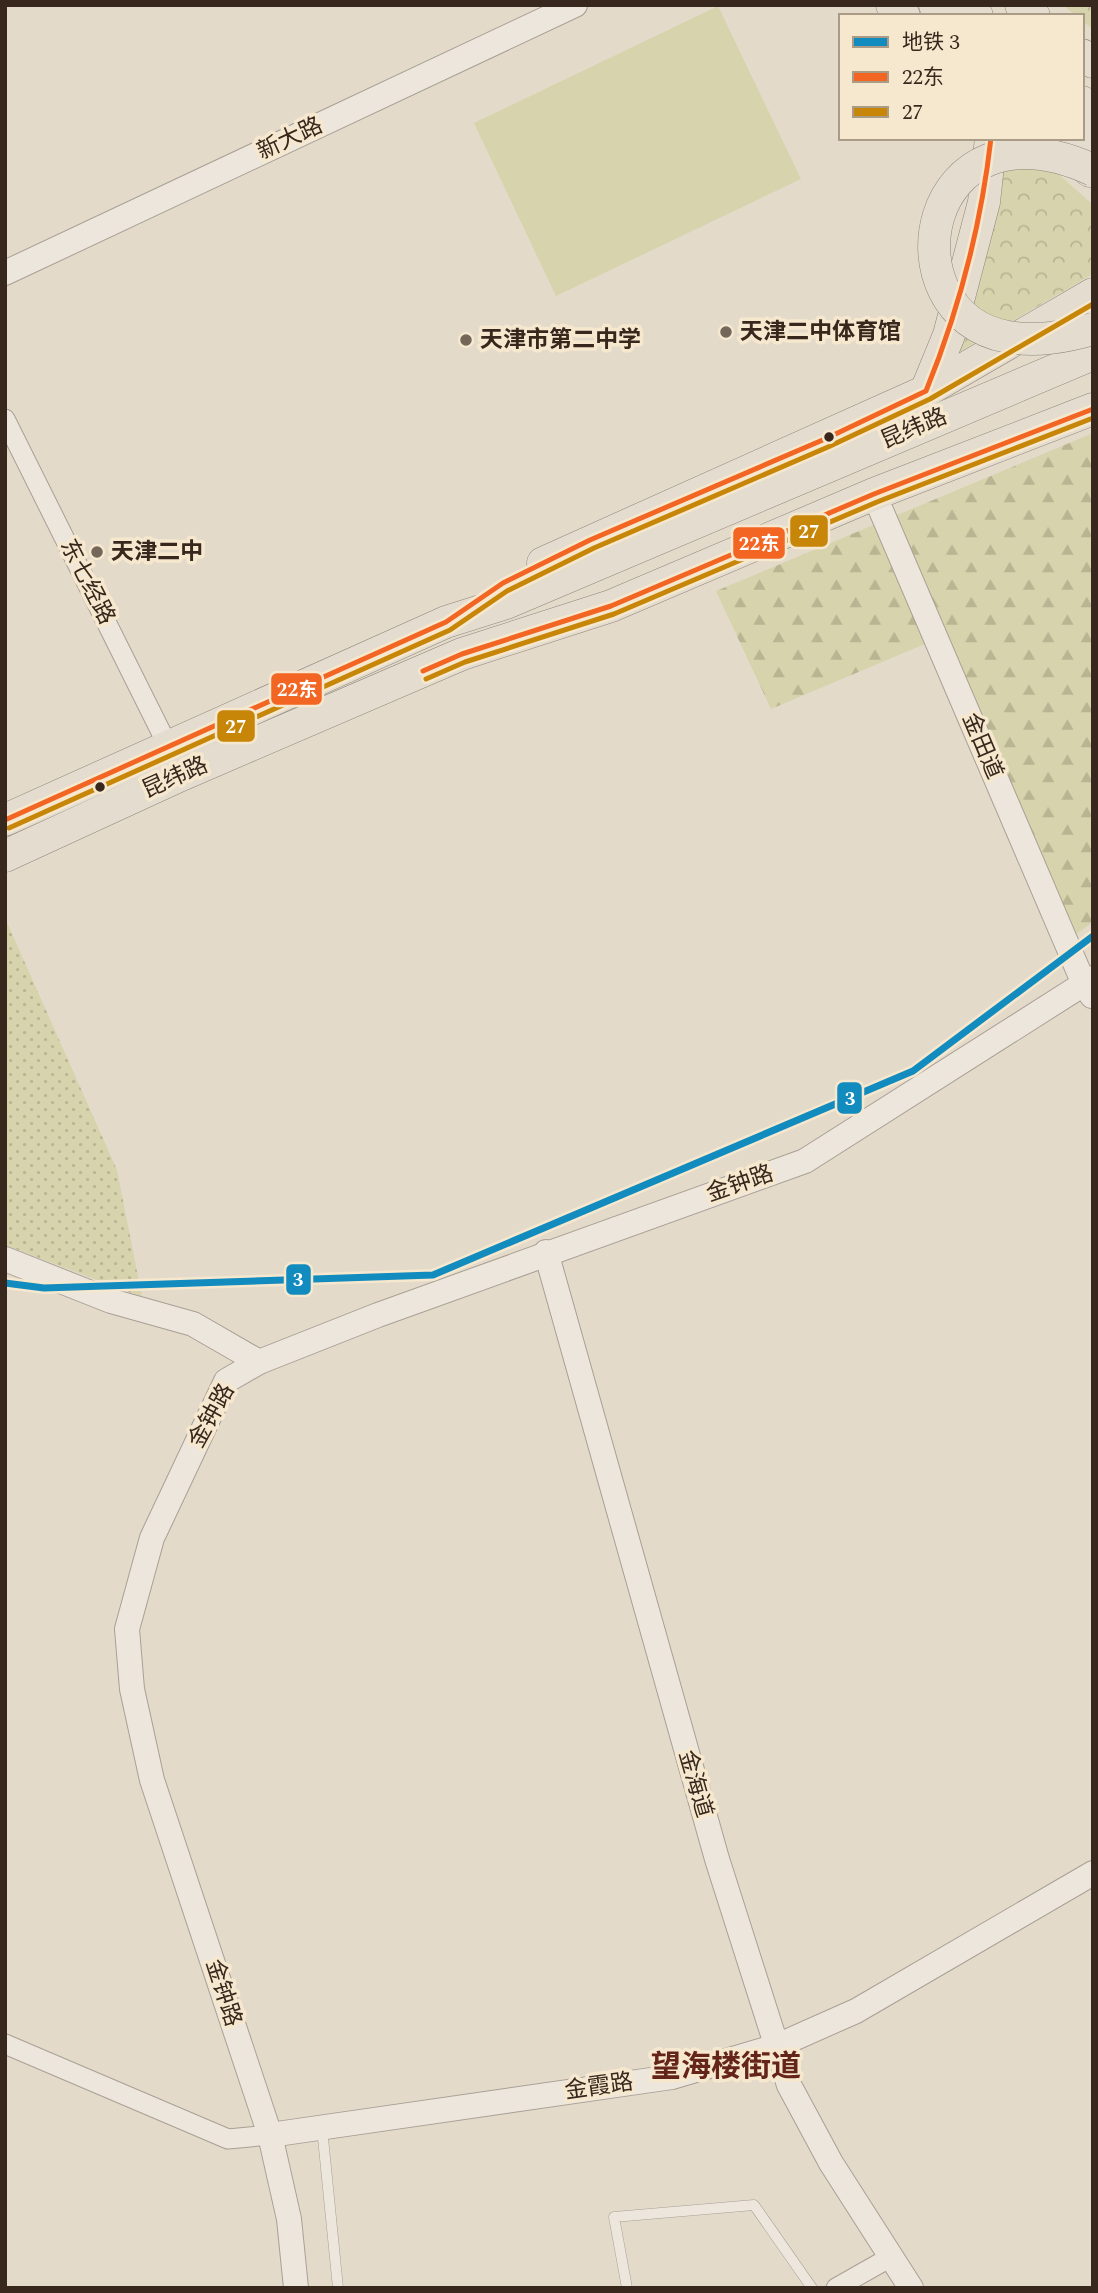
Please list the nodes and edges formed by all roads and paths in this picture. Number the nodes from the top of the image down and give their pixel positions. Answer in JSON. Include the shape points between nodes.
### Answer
{"nodes":[{"id":1,"x":575,"y":5,"type":"edge"},
{"id":2,"x":991,"y":140,"type":"edge"},
{"id":3,"x":1054,"y":140,"type":"edge"},
{"id":4,"x":1093,"y":171,"type":"edge"},
{"id":5,"x":5,"y":273,"type":"edge"},
{"id":6,"x":1093,"y":294,"type":"edge"},
{"id":7,"x":1093,"y":329,"type":"edge"},
{"id":8,"x":1093,"y":354,"type":"edge"},
{"id":9,"x":1093,"y":376,"type":"edge"},
{"id":10,"x":926,"y":391,"type":"junction"},
{"id":11,"x":1092,"y":410,"type":"edge"},
{"id":12,"x":5,"y":419,"type":"edge"},
{"id":13,"x":874,"y":494,"type":"junction"},
{"id":14,"x":586,"y":579,"type":"junction"},
{"id":15,"x":446,"y":622,"type":"junction"},
{"id":16,"x":462,"y":654,"type":"junction"},
{"id":17,"x":168,"y":746,"type":"junction"},
{"id":18,"x":5,"y":820,"type":"edge"},
{"id":19,"x":5,"y":856,"type":"edge"},
{"id":20,"x":1090,"y":986,"type":"edge"},
{"id":21,"x":546,"y":1252,"type":"junction"},
{"id":22,"x":5,"y":1259,"type":"edge"},
{"id":23,"x":258,"y":1362,"type":"junction"},
{"id":24,"x":1093,"y":1873,"type":"edge"},
{"id":25,"x":5,"y":2044,"type":"edge"},
{"id":26,"x":777,"y":2046,"type":"junction"},
{"id":27,"x":322,"y":2127,"type":"junction"},
{"id":28,"x":270,"y":2135,"type":"junction"},
{"id":29,"x":889,"y":2258,"type":"junction"},
{"id":30,"x":296,"y":2288,"type":"edge"},
{"id":31,"x":338,"y":2288,"type":"edge"},
{"id":32,"x":627,"y":2288,"type":"edge"},
{"id":33,"x":812,"y":2288,"type":"edge"},
{"id":34,"x":836,"y":2288,"type":"edge"},
{"id":35,"x":911,"y":2288,"type":"edge"}],
"edges":[{"from":1,"to":5,"type":"street","name":"新大路"},
{"from":2,"to":10,"type":"main road","via":[[984,202],[949,335]]},
{"from":3,"to":4,"type":"main road"},
{"from":4,"to":7,"type":"main road","bridge":true,"via":[[1063,157],[1043,154],[993,157],[955,183],[940,209],[933,247],[941,283],[952,302],[986,329],[1033,340]]},
{"from":6,"to":10,"type":"main road"},
{"from":8,"to":14,"type":"main road","name":"昆纬路"},
{"from":9,"to":14,"type":"main road","name":"昆纬路"},
{"from":10,"to":15,"type":"main road","via":[[590,540],[503,583]]},
{"from":11,"to":13,"type":"main road"},
{"from":12,"to":17,"type":"street","name":"东七经路"},
{"from":13,"to":16,"type":"main road","via":[[611,606]]},
{"from":13,"to":20,"type":"street","name":"金田道"},
{"from":14,"to":15,"type":"main road"},
{"from":14,"to":16,"type":"main road"},
{"from":15,"to":17,"type":"main road","name":"昆纬路"},
{"from":16,"to":19,"type":"main road","name":"昆纬路"},
{"from":17,"to":18,"type":"main road","name":"昆纬路"},
{"from":20,"to":21,"type":"street","name":"金钟路","via":[[805,1161]]},
{"from":21,"to":23,"type":"street","name":"金钟路"},
{"from":21,"to":26,"type":"street","name":"金海道","via":[[717,1859]]},
{"from":22,"to":23,"type":"street","via":[[111,1301],[194,1324]]},
{"from":23,"to":28,"type":"street","name":"金钟路","via":[[226,1381],[152,1538],[127,1629],[132,1689],[152,1780]]},
{"from":24,"to":26,"type":"street","name":"金霞路","via":[[856,2011]]},
{"from":25,"to":28,"type":"street","via":[[228,2139]]},
{"from":26,"to":27,"type":"street","name":"金霞路","via":[[672,2077]]},
{"from":26,"to":29,"type":"street","name":"金海道","via":[[795,2096]]},
{"from":27,"to":28,"type":"street","name":"金霞路"},
{"from":27,"to":31,"type":"lane"},
{"from":28,"to":30,"type":"street","name":"金钟路","via":[[289,2219]]},
{"from":29,"to":34,"type":"street"},
{"from":29,"to":35,"type":"street","name":"金海道"},
{"from":32,"to":33,"type":"lane","via":[[614,2217],[754,2205]]}]}
